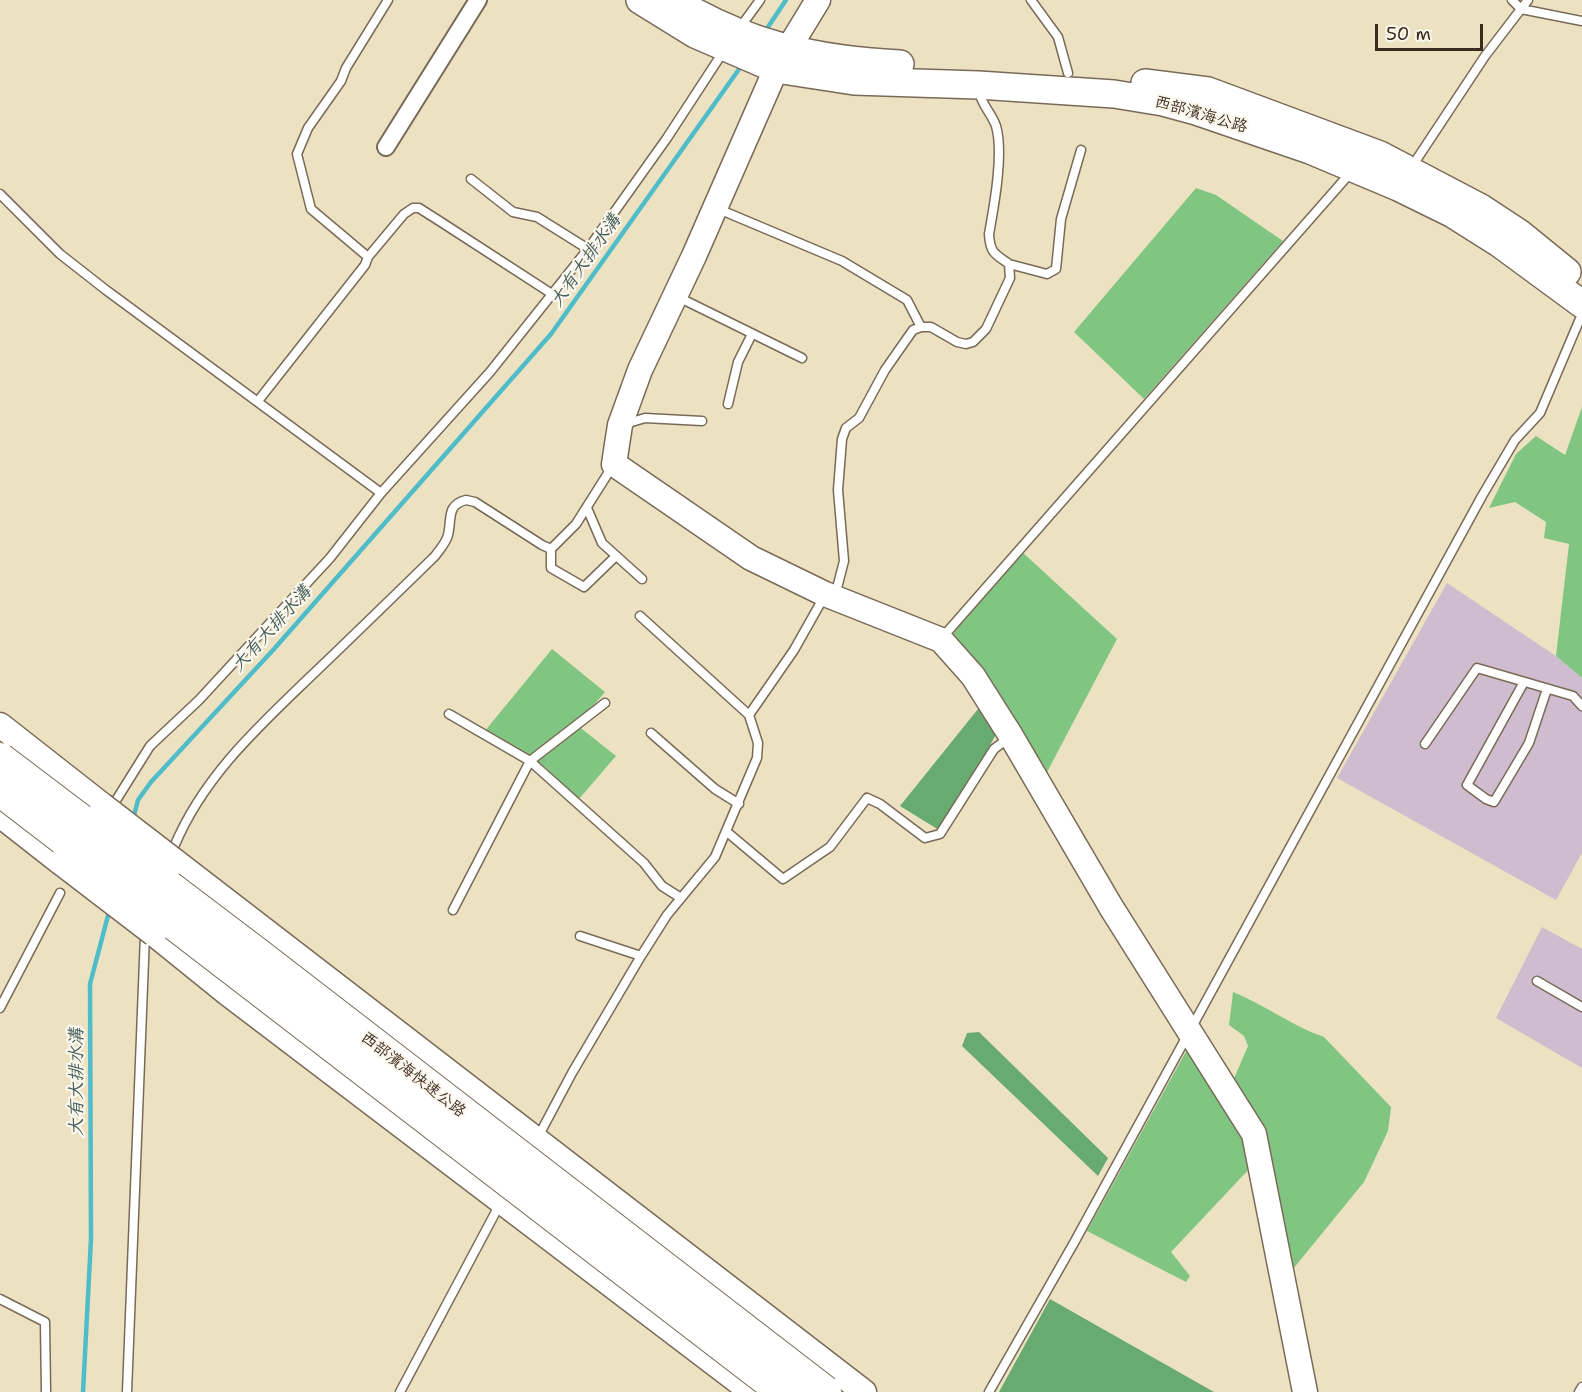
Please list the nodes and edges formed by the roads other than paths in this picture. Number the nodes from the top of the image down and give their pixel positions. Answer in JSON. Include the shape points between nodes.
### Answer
{"nodes":[{"id":1,"x":388,"y":0,"type":"edge"},
{"id":2,"x":478,"y":0,"type":"edge"},
{"id":3,"x":640,"y":0,"type":"edge"},
{"id":4,"x":674,"y":0,"type":"edge"},
{"id":5,"x":760,"y":0,"type":"edge"},
{"id":6,"x":818,"y":0,"type":"edge"},
{"id":7,"x":1031,"y":0,"type":"edge"},
{"id":8,"x":1512,"y":0,"type":"edge"},
{"id":9,"x":1528,"y":0,"type":"edge"},
{"id":10,"x":1521,"y":9,"type":"junction"},
{"id":11,"x":1582,"y":21,"type":"edge"},
{"id":12,"x":731,"y":40,"type":"junction"},
{"id":13,"x":782,"y":59,"type":"junction"},
{"id":14,"x":1068,"y":73,"type":"junction"},
{"id":15,"x":978,"y":85,"type":"junction"},
{"id":16,"x":386,"y":147,"type":"dead end"},
{"id":17,"x":1081,"y":150,"type":"dead end"},
{"id":18,"x":1354,"y":168,"type":"junction"},
{"id":19,"x":471,"y":179,"type":"dead end"},
{"id":20,"x":1412,"y":183,"type":"junction"},
{"id":21,"x":0,"y":194,"type":"edge"},
{"id":22,"x":716,"y":208,"type":"junction"},
{"id":23,"x":588,"y":249,"type":"junction"},
{"id":24,"x":368,"y":257,"type":"junction"},
{"id":25,"x":1010,"y":264,"type":"junction"},
{"id":26,"x":1582,"y":284,"type":"edge"},
{"id":27,"x":552,"y":294,"type":"junction"},
{"id":28,"x":676,"y":296,"type":"junction"},
{"id":29,"x":1582,"y":304,"type":"edge"},
{"id":30,"x":1582,"y":314,"type":"edge"},
{"id":31,"x":921,"y":327,"type":"junction"},
{"id":32,"x":752,"y":334,"type":"junction"},
{"id":33,"x":802,"y":358,"type":"dead end"},
{"id":34,"x":258,"y":401,"type":"junction"},
{"id":35,"x":728,"y":404,"type":"dead end"},
{"id":36,"x":702,"y":421,"type":"dead end"},
{"id":37,"x":620,"y":425,"type":"junction"},
{"id":38,"x":614,"y":464,"type":"junction"},
{"id":39,"x":381,"y":493,"type":"junction"},
{"id":40,"x":587,"y":508,"type":"junction"},
{"id":41,"x":551,"y":549,"type":"junction"},
{"id":42,"x":616,"y":556,"type":"junction"},
{"id":43,"x":642,"y":579,"type":"dead end"},
{"id":44,"x":830,"y":596,"type":"junction"},
{"id":45,"x":640,"y":616,"type":"dead end"},
{"id":46,"x":941,"y":640,"type":"junction"},
{"id":47,"x":1524,"y":682,"type":"junction"},
{"id":48,"x":1547,"y":689,"type":"junction"},
{"id":49,"x":605,"y":703,"type":"dead end"},
{"id":50,"x":1582,"y":706,"type":"edge"},
{"id":51,"x":449,"y":714,"type":"dead end"},
{"id":52,"x":749,"y":715,"type":"junction"},
{"id":53,"x":0,"y":725,"type":"edge"},
{"id":54,"x":651,"y":733,"type":"dead end"},
{"id":55,"x":1011,"y":736,"type":"junction"},
{"id":56,"x":1425,"y":744,"type":"dead end"},
{"id":57,"x":0,"y":759,"type":"edge"},
{"id":58,"x":530,"y":761,"type":"junction"},
{"id":59,"x":0,"y":790,"type":"edge"},
{"id":60,"x":109,"y":804,"type":"junction"},
{"id":61,"x":739,"y":804,"type":"junction"},
{"id":62,"x":0,"y":815,"type":"edge"},
{"id":63,"x":727,"y":832,"type":"junction"},
{"id":64,"x":175,"y":855,"type":"junction"},
{"id":65,"x":60,"y":893,"type":"dead end"},
{"id":66,"x":681,"y":898,"type":"junction"},
{"id":67,"x":453,"y":910,"type":"dead end"},
{"id":68,"x":149,"y":935,"type":"junction"},
{"id":69,"x":580,"y":936,"type":"dead end"},
{"id":70,"x":641,"y":956,"type":"junction"},
{"id":71,"x":1537,"y":981,"type":"dead end"},
{"id":72,"x":1582,"y":1007,"type":"edge"},
{"id":73,"x":0,"y":1008,"type":"edge"},
{"id":74,"x":1188,"y":1030,"type":"junction"},
{"id":75,"x":537,"y":1140,"type":"junction"},
{"id":76,"x":501,"y":1201,"type":"junction"},
{"id":77,"x":0,"y":1299,"type":"edge"},
{"id":78,"x":1582,"y":1387,"type":"edge"},
{"id":79,"x":46,"y":1392,"type":"edge"},
{"id":80,"x":127,"y":1392,"type":"edge"},
{"id":81,"x":399,"y":1392,"type":"edge"},
{"id":82,"x":752,"y":1392,"type":"edge"},
{"id":83,"x":783,"y":1392,"type":"edge"},
{"id":84,"x":825,"y":1392,"type":"edge"},
{"id":85,"x":864,"y":1392,"type":"edge"},
{"id":86,"x":989,"y":1392,"type":"edge"},
{"id":87,"x":1305,"y":1392,"type":"edge"},
{"id":88,"x":1579,"y":1392,"type":"edge"}],
"edges":[{"from":1,"to":24,"type":"lane","via":[[297,154],[311,209]]},
{"from":2,"to":16,"type":"street"},
{"from":3,"to":12,"type":"main road","via":[[695,34]]},
{"from":4,"to":12,"type":"main road"},
{"from":5,"to":12,"type":"lane"},
{"from":6,"to":13,"type":"main road"},
{"from":7,"to":14,"type":"lane","via":[[1058,37]]},
{"from":8,"to":10,"type":"lane"},
{"from":9,"to":10,"type":"lane"},
{"from":10,"to":11,"type":"lane"},
{"from":10,"to":20,"type":"lane","via":[[1485,56]]},
{"from":12,"to":13,"type":"main road"},
{"from":12,"to":23,"type":"lane"},
{"from":13,"to":14,"type":"main road","name":"西部濱海公路"},
{"from":13,"to":15,"type":"main road","name":"西部濱海公路","via":[[854,81]]},
{"from":13,"to":22,"type":"main road"},
{"from":14,"to":20,"type":"main road","name":"西部濱海公路","via":[[1209,91],[1380,155]]},
{"from":15,"to":18,"type":"main road","name":"西部濱海公路","via":[[1114,94],[1163,102]]},
{"from":15,"to":25,"type":"lane","via":[[980,100],[996,126],[999,151],[989,246]]},
{"from":17,"to":25,"type":"lane","via":[[1061,219],[1056,269],[1047,274]]},
{"from":18,"to":20,"type":"main road","name":"西部濱海公路"},
{"from":18,"to":46,"type":"lane"},
{"from":19,"to":23,"type":"lane","via":[[513,212],[537,216]]},
{"from":20,"to":26,"type":"main road","name":"西部濱海公路","via":[[1490,214]]},
{"from":20,"to":29,"type":"main road","name":"西部濱海公路"},
{"from":21,"to":34,"type":"lane","via":[[60,254]]},
{"from":22,"to":28,"type":"main road"},
{"from":22,"to":31,"type":"lane","via":[[842,261],[907,300]]},
{"from":23,"to":27,"type":"lane"},
{"from":24,"to":27,"type":"lane","via":[[404,214],[419,208]]},
{"from":24,"to":34,"type":"lane"},
{"from":25,"to":31,"type":"lane","via":[[1010,278],[986,329],[974,342],[957,342],[931,327]]},
{"from":27,"to":39,"type":"lane","via":[[490,372]]},
{"from":28,"to":32,"type":"lane"},
{"from":28,"to":37,"type":"main road","via":[[640,370]]},
{"from":30,"to":74,"type":"lane","via":[[1540,413],[1515,440],[1482,496]]},
{"from":31,"to":44,"type":"lane","via":[[913,330],[842,439],[838,490],[844,561]]},
{"from":32,"to":33,"type":"lane"},
{"from":32,"to":35,"type":"lane","via":[[738,362]]},
{"from":34,"to":39,"type":"lane"},
{"from":36,"to":37,"type":"lane","via":[[645,418]]},
{"from":37,"to":38,"type":"main road"},
{"from":38,"to":40,"type":"lane"},
{"from":38,"to":44,"type":"main road","via":[[751,558]]},
{"from":39,"to":60,"type":"lane","via":[[322,566],[199,700],[150,746]]},
{"from":40,"to":41,"type":"lane"},
{"from":40,"to":42,"type":"lane","via":[[602,543]]},
{"from":41,"to":42,"type":"lane","via":[[551,568],[584,587]]},
{"from":41,"to":64,"type":"lane","via":[[475,502],[466,500],[454,506],[449,513],[447,538],[435,556],[245,740],[212,779],[184,823]]},
{"from":42,"to":43,"type":"lane"},
{"from":44,"to":46,"type":"main road"},
{"from":44,"to":52,"type":"lane"},
{"from":45,"to":52,"type":"lane"},
{"from":46,"to":55,"type":"main road","via":[[973,676]]},
{"from":47,"to":48,"type":"lane"},
{"from":47,"to":48,"type":"lane","via":[[1467,785],[1494,802],[1528,743]]},
{"from":47,"to":56,"type":"lane","via":[[1477,668]]},
{"from":48,"to":50,"type":"lane","via":[[1573,696]]},
{"from":49,"to":58,"type":"lane"},
{"from":51,"to":58,"type":"lane"},
{"from":52,"to":61,"type":"lane","via":[[758,743],[757,758]]},
{"from":53,"to":60,"type":"main road"},
{"from":54,"to":61,"type":"lane","via":[[715,789]]},
{"from":55,"to":63,"type":"lane","via":[[994,749],[940,834],[925,838],[867,798],[830,847],[783,879]]},
{"from":55,"to":74,"type":"main road"},
{"from":57,"to":84,"type":"highway","name":"西部濱海快速公路","bridge":true},
{"from":58,"to":66,"type":"lane","via":[[644,862],[662,886]]},
{"from":58,"to":67,"type":"lane"},
{"from":59,"to":83,"type":"highway","name":"西部濱海快速公路","bridge":true},
{"from":60,"to":64,"type":"main road","bridge":true},
{"from":61,"to":63,"type":"lane"},
{"from":62,"to":68,"type":"main road","bridge":true},
{"from":63,"to":66,"type":"lane","via":[[715,856]]},
{"from":64,"to":75,"type":"main road"},
{"from":65,"to":73,"type":"lane"},
{"from":66,"to":70,"type":"lane"},
{"from":68,"to":76,"type":"main road"},
{"from":68,"to":80,"type":"lane"},
{"from":69,"to":70,"type":"lane"},
{"from":70,"to":75,"type":"lane"},
{"from":71,"to":72,"type":"lane"},
{"from":74,"to":86,"type":"lane"},
{"from":74,"to":87,"type":"main road","via":[[1254,1134]]},
{"from":75,"to":76,"type":"lane"},
{"from":75,"to":85,"type":"main road"},
{"from":76,"to":81,"type":"lane"},
{"from":76,"to":82,"type":"main road"},
{"from":77,"to":79,"type":"lane","via":[[45,1322]]},
{"from":78,"to":88,"type":"lane"}]}
